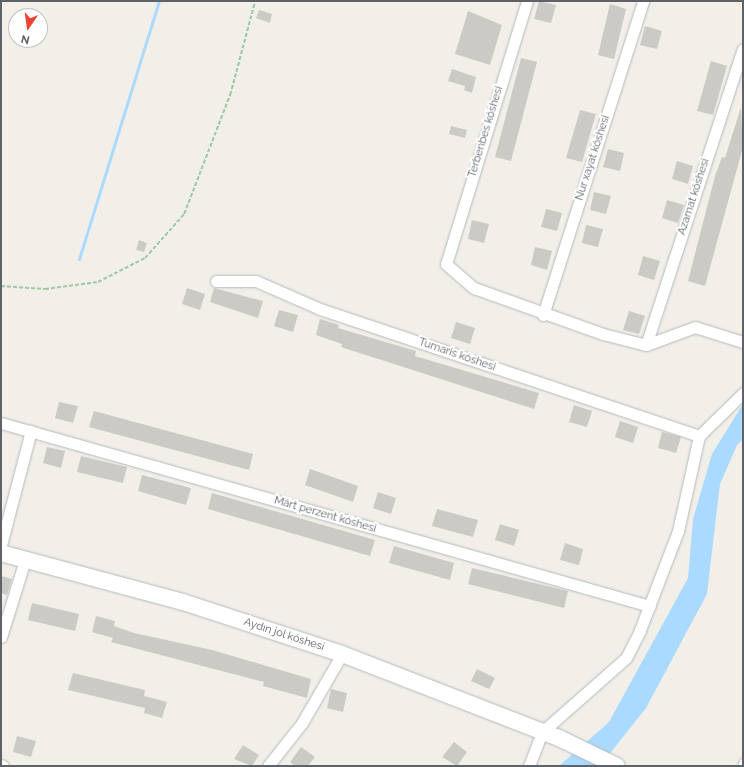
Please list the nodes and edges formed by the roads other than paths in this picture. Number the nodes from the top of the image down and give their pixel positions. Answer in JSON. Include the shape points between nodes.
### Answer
{"nodes":[{"id":1,"x":527,"y":1,"type":"edge"},
{"id":2,"x":643,"y":1,"type":"edge"},
{"id":3,"x":743,"y":49,"type":"edge"},
{"id":4,"x":216,"y":281,"type":"dead end"},
{"id":5,"x":543,"y":314,"type":"junction"},
{"id":6,"x":743,"y":342,"type":"edge"},
{"id":7,"x":646,"y":345,"type":"junction"},
{"id":8,"x":743,"y":393,"type":"edge"},
{"id":9,"x":1,"y":423,"type":"edge"},
{"id":10,"x":31,"y":431,"type":"junction"},
{"id":11,"x":699,"y":436,"type":"junction"},
{"id":12,"x":1,"y":545,"type":"edge"},
{"id":13,"x":1,"y":553,"type":"edge"},
{"id":14,"x":25,"y":560,"type":"junction"},
{"id":15,"x":650,"y":606,"type":"junction"},
{"id":16,"x":1,"y":637,"type":"edge"},
{"id":17,"x":342,"y":654,"type":"junction"},
{"id":18,"x":542,"y":732,"type":"junction"},
{"id":19,"x":743,"y":762,"type":"edge"},
{"id":20,"x":268,"y":766,"type":"edge"},
{"id":21,"x":529,"y":766,"type":"edge"},
{"id":22,"x":617,"y":766,"type":"edge"},
{"id":23,"x":741,"y":766,"type":"edge"}],
"edges":[{"from":1,"to":5,"type":"street","name":"Terbenbes kóshesi","via":[[446,264],[474,288]]},
{"from":2,"to":5,"type":"street","name":"Nur xayat kóshesi"},
{"from":3,"to":7,"type":"street","name":"Azamat kóshesi"},
{"from":4,"to":11,"type":"street","name":"Tumaris kóshesi","via":[[256,281],[327,311]]},
{"from":5,"to":7,"type":"street"},
{"from":6,"to":7,"type":"street","via":[[695,327]]},
{"from":8,"to":11,"type":"street"},
{"from":9,"to":10,"type":"street","name":"Márt perzent kóshesi"},
{"from":10,"to":12,"type":"street"},
{"from":10,"to":15,"type":"street","name":"Márt perzent kóshesi"},
{"from":11,"to":15,"type":"street","via":[[678,531]]},
{"from":13,"to":14,"type":"street","name":"Aydın jol kóshesi"},
{"from":14,"to":16,"type":"street"},
{"from":14,"to":17,"type":"street","name":"Aydın jol kóshesi","via":[[183,602]]},
{"from":15,"to":18,"type":"street","via":[[626,658]]},
{"from":17,"to":18,"type":"street","name":"Aydın jol kóshesi"},
{"from":17,"to":20,"type":"street","via":[[302,723]]},
{"from":18,"to":21,"type":"street"},
{"from":18,"to":22,"type":"street","name":"Aydın jol kóshesi"},
{"from":19,"to":23,"type":"lane"}]}
